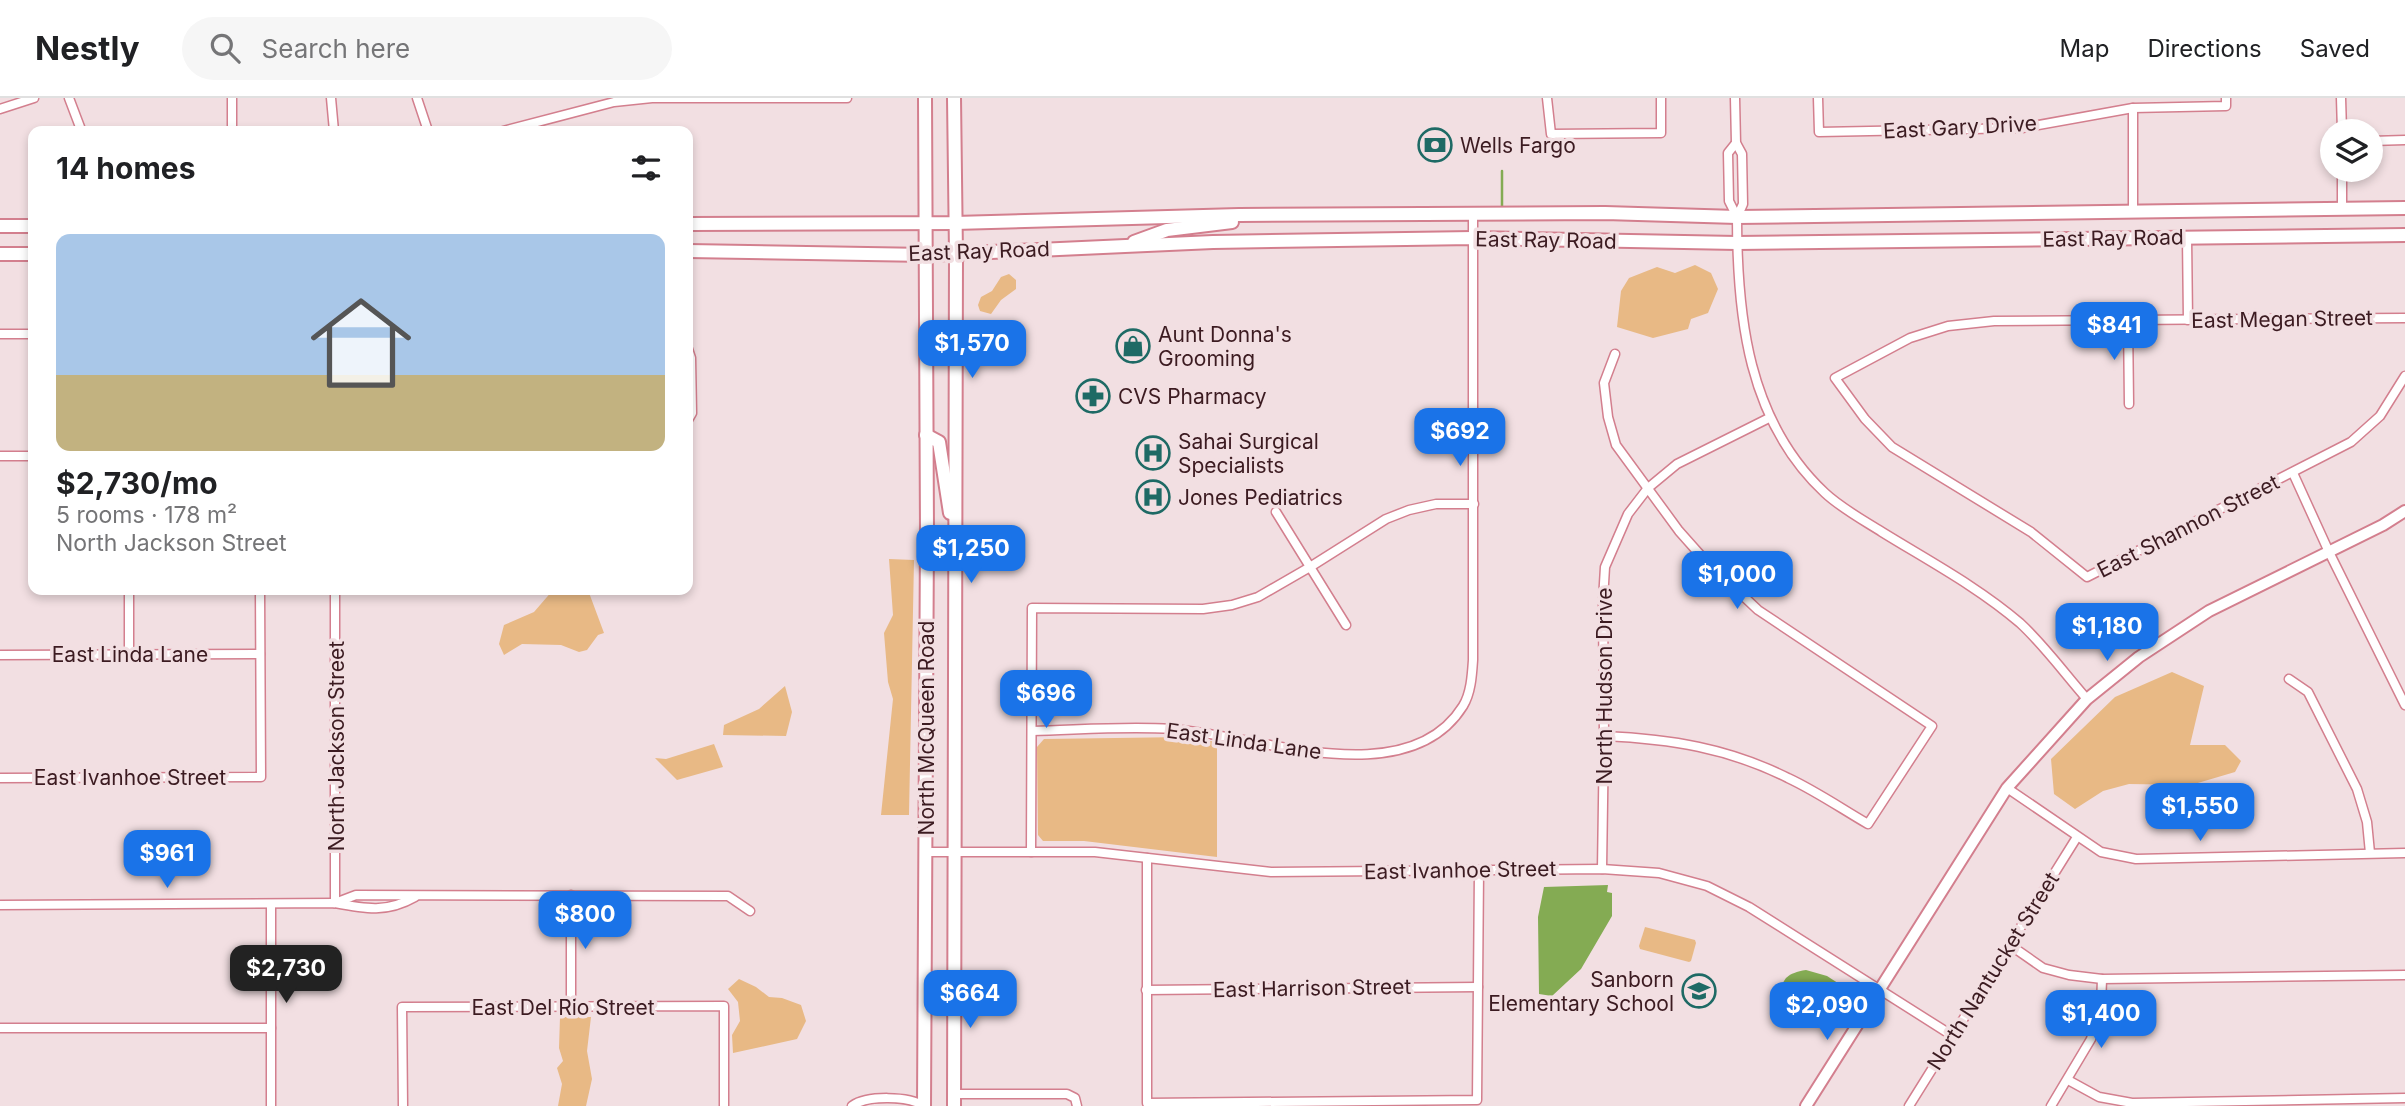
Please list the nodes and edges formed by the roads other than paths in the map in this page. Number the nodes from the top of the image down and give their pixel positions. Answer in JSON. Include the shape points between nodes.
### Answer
{"nodes":[{"id":1,"x":34,"y":98,"type":"edge"},
{"id":2,"x":69,"y":98,"type":"edge"},
{"id":3,"x":232,"y":98,"type":"edge"},
{"id":4,"x":331,"y":98,"type":"edge"},
{"id":5,"x":417,"y":98,"type":"edge"},
{"id":6,"x":847,"y":98,"type":"edge"},
{"id":7,"x":925,"y":98,"type":"edge"},
{"id":8,"x":954,"y":98,"type":"edge"},
{"id":9,"x":1547,"y":98,"type":"edge"},
{"id":10,"x":1661,"y":98,"type":"edge"},
{"id":11,"x":1735,"y":98,"type":"edge"},
{"id":12,"x":1818,"y":98,"type":"edge"},
{"id":13,"x":2341,"y":98,"type":"edge"},
{"id":14,"x":2226,"y":102,"type":"edge"},
{"id":15,"x":2133,"y":108,"type":"junction"},
{"id":16,"x":0,"y":109,"type":"edge"},
{"id":17,"x":2342,"y":119,"type":"edge"},
{"id":18,"x":80,"y":126,"type":"edge"},
{"id":19,"x":232,"y":126,"type":"edge"},
{"id":20,"x":334,"y":126,"type":"edge"},
{"id":21,"x":426,"y":126,"type":"edge"},
{"id":22,"x":522,"y":126,"type":"edge"},
{"id":23,"x":2405,"y":140,"type":"edge"},
{"id":24,"x":2383,"y":141,"type":"edge"},
{"id":25,"x":1736,"y":143,"type":"junction"},
{"id":26,"x":2342,"y":182,"type":"edge"},
{"id":27,"x":2405,"y":208,"type":"edge"},
{"id":28,"x":2342,"y":209,"type":"junction"},
{"id":29,"x":2133,"y":212,"type":"junction"},
{"id":30,"x":1473,"y":214,"type":"junction"},
{"id":31,"x":1240,"y":215,"type":"junction"},
{"id":32,"x":1737,"y":217,"type":"junction"},
{"id":33,"x":955,"y":223,"type":"junction"},
{"id":34,"x":926,"y":224,"type":"junction"},
{"id":35,"x":693,"y":225,"type":"edge"},
{"id":36,"x":0,"y":226,"type":"edge"},
{"id":37,"x":28,"y":226,"type":"edge"},
{"id":38,"x":2405,"y":235,"type":"edge"},
{"id":39,"x":2187,"y":237,"type":"junction"},
{"id":40,"x":1473,"y":238,"type":"junction"},
{"id":41,"x":1737,"y":243,"type":"junction"},
{"id":42,"x":1123,"y":246,"type":"junction"},
{"id":43,"x":693,"y":251,"type":"edge"},
{"id":44,"x":0,"y":254,"type":"edge"},
{"id":45,"x":28,"y":254,"type":"edge"},
{"id":46,"x":956,"y":254,"type":"junction"},
{"id":47,"x":927,"y":255,"type":"junction"},
{"id":48,"x":2405,"y":318,"type":"edge"},
{"id":49,"x":2128,"y":320,"type":"junction"},
{"id":50,"x":2188,"y":320,"type":"junction"},
{"id":51,"x":0,"y":334,"type":"edge"},
{"id":52,"x":28,"y":334,"type":"edge"},
{"id":53,"x":1615,"y":354,"type":"dead end"},
{"id":54,"x":2405,"y":376,"type":"edge"},
{"id":55,"x":1835,"y":378,"type":"joint"},
{"id":56,"x":2129,"y":404,"type":"dead end"},
{"id":57,"x":1769,"y":418,"type":"junction"},
{"id":58,"x":926,"y":435,"type":"junction"},
{"id":59,"x":0,"y":456,"type":"edge"},
{"id":60,"x":28,"y":456,"type":"edge"},
{"id":61,"x":2293,"y":473,"type":"junction"},
{"id":62,"x":1648,"y":488,"type":"junction"},
{"id":63,"x":1474,"y":504,"type":"junction"},
{"id":64,"x":2405,"y":511,"type":"edge"},
{"id":65,"x":1276,"y":512,"type":"dead end"},
{"id":66,"x":955,"y":533,"type":"junction"},
{"id":67,"x":2329,"y":552,"type":"junction"},
{"id":68,"x":1310,"y":568,"type":"junction"},
{"id":69,"x":128,"y":595,"type":"edge"},
{"id":70,"x":260,"y":595,"type":"edge"},
{"id":71,"x":335,"y":595,"type":"edge"},
{"id":72,"x":1346,"y":625,"type":"dead end"},
{"id":73,"x":260,"y":653,"type":"junction"},
{"id":74,"x":128,"y":654,"type":"junction"},
{"id":75,"x":0,"y":655,"type":"edge"},
{"id":76,"x":2289,"y":679,"type":"dead end"},
{"id":77,"x":2087,"y":699,"type":"junction"},
{"id":78,"x":2405,"y":705,"type":"edge"},
{"id":79,"x":1032,"y":731,"type":"junction"},
{"id":80,"x":1604,"y":736,"type":"junction"},
{"id":81,"x":0,"y":778,"type":"edge"},
{"id":82,"x":2007,"y":788,"type":"junction"},
{"id":83,"x":2077,"y":837,"type":"junction"},
{"id":84,"x":925,"y":852,"type":"junction"},
{"id":85,"x":953,"y":852,"type":"junction"},
{"id":86,"x":1031,"y":852,"type":"junction"},
{"id":87,"x":2370,"y":853,"type":"junction"},
{"id":88,"x":2405,"y":853,"type":"edge"},
{"id":89,"x":1147,"y":858,"type":"junction"},
{"id":90,"x":1602,"y":869,"type":"junction"},
{"id":91,"x":1479,"y":871,"type":"junction"},
{"id":92,"x":570,"y":895,"type":"junction"},
{"id":93,"x":335,"y":903,"type":"junction"},
{"id":94,"x":271,"y":904,"type":"junction"},
{"id":95,"x":0,"y":905,"type":"edge"},
{"id":96,"x":750,"y":911,"type":"dead end"},
{"id":97,"x":2010,"y":945,"type":"junction"},
{"id":98,"x":2405,"y":975,"type":"edge"},
{"id":99,"x":2102,"y":979,"type":"junction"},
{"id":100,"x":1478,"y":987,"type":"junction"},
{"id":101,"x":1146,"y":990,"type":"junction"},
{"id":102,"x":1879,"y":990,"type":"junction"},
{"id":103,"x":571,"y":1008,"type":"junction"},
{"id":104,"x":0,"y":1028,"type":"edge"},
{"id":105,"x":271,"y":1028,"type":"junction"},
{"id":106,"x":1953,"y":1036,"type":"junction"},
{"id":107,"x":2068,"y":1080,"type":"junction"},
{"id":108,"x":2405,"y":1098,"type":"edge"},
{"id":109,"x":954,"y":1100,"type":"edge"},
{"id":110,"x":271,"y":1106,"type":"edge"},
{"id":111,"x":403,"y":1106,"type":"edge"},
{"id":112,"x":723,"y":1106,"type":"edge"},
{"id":113,"x":852,"y":1106,"type":"edge"},
{"id":114,"x":924,"y":1106,"type":"edge"},
{"id":115,"x":1077,"y":1106,"type":"edge"},
{"id":116,"x":1806,"y":1106,"type":"edge"},
{"id":117,"x":1909,"y":1106,"type":"edge"},
{"id":118,"x":2051,"y":1106,"type":"edge"}],
"edges":[{"from":1,"to":16,"type":"street"},
{"from":2,"to":18,"type":"street"},
{"from":3,"to":19,"type":"street"},
{"from":4,"to":20,"type":"street"},
{"from":5,"to":21,"type":"street"},
{"from":6,"to":22,"type":"street","via":[[614,102]]},
{"from":7,"to":34,"type":"main road","name":"North McQueen Road"},
{"from":8,"to":33,"type":"main road","name":"North McQueen Road"},
{"from":9,"to":10,"type":"street","via":[[1551,134],[1661,133]]},
{"from":11,"to":25,"type":"street"},
{"from":12,"to":15,"type":"street","name":"East Gary Drive","via":[[1819,132],[2022,128]]},
{"from":13,"to":17,"type":"street"},
{"from":14,"to":15,"type":"street","name":"East Gary Drive"},
{"from":15,"to":29,"type":"street"},
{"from":23,"to":24,"type":"street"},
{"from":25,"to":32,"type":"street","via":[[1742,154],[1743,204]]},
{"from":25,"to":32,"type":"street","via":[[1728,153],[1728,189],[1729,206]]},
{"from":26,"to":28,"type":"street"},
{"from":27,"to":28,"type":"main road","name":"East Ray Road"},
{"from":28,"to":29,"type":"main road","name":"East Ray Road"},
{"from":29,"to":32,"type":"main road","name":"East Ray Road"},
{"from":30,"to":31,"type":"main road","name":"East Ray Road"},
{"from":30,"to":32,"type":"main road","name":"East Ray Road"},
{"from":30,"to":40,"type":"street"},
{"from":31,"to":33,"type":"main road","name":"East Ray Road"},
{"from":31,"to":42,"type":"main road","via":[[1229,223],[1167,230]]},
{"from":32,"to":41,"type":"street"},
{"from":33,"to":34,"type":"main road","name":"East Ray Road"},
{"from":33,"to":46,"type":"main road","name":"North McQueen Road"},
{"from":34,"to":35,"type":"main road","name":"East Ray Road"},
{"from":34,"to":47,"type":"main road","name":"North McQueen Road"},
{"from":36,"to":37,"type":"main road"},
{"from":38,"to":39,"type":"main road","name":"East Ray Road"},
{"from":39,"to":41,"type":"main road","name":"East Ray Road"},
{"from":39,"to":50,"type":"street"},
{"from":40,"to":41,"type":"main road","name":"East Ray Road"},
{"from":40,"to":42,"type":"main road","name":"East Ray Road"},
{"from":40,"to":63,"type":"street"},
{"from":41,"to":57,"type":"street","via":[[1748,355]]},
{"from":42,"to":46,"type":"main road","name":"East Ray Road"},
{"from":43,"to":47,"type":"main road","name":"East Ray Road"},
{"from":44,"to":45,"type":"main road"},
{"from":46,"to":47,"type":"main road","name":"East Ray Road"},
{"from":46,"to":66,"type":"main road","name":"North McQueen Road"},
{"from":47,"to":58,"type":"main road","name":"North McQueen Road"},
{"from":48,"to":50,"type":"street","name":"East Megan Street"},
{"from":49,"to":50,"type":"street","name":"East Megan Street"},
{"from":49,"to":55,"type":"street","name":"East Megan Street","via":[[1948,326],[1910,338]]},
{"from":49,"to":56,"type":"street"},
{"from":51,"to":52,"type":"street"},
{"from":53,"to":62,"type":"street","via":[[1604,383],[1608,417],[1616,446]]},
{"from":54,"to":61,"type":"street","name":"East Shannon Street","via":[[2380,416],[2351,442]]},
{"from":55,"to":61,"type":"street","name":"East Shannon Street","via":[[1892,447],[2031,532],[2087,577]]},
{"from":57,"to":62,"type":"street","name":"North Hudson Drive","via":[[1677,464]]},
{"from":57,"to":77,"type":"street","via":[[1793,457],[1825,494],[2022,625]]},
{"from":58,"to":66,"type":"main road","via":[[939,442]]},
{"from":58,"to":84,"type":"main road","name":"North McQueen Road"},
{"from":59,"to":60,"type":"street"},
{"from":61,"to":67,"type":"street"},
{"from":62,"to":80,"type":"street","name":"North Hudson Drive","via":[[1628,514],[1605,568]]},
{"from":62,"to":80,"type":"street","via":[[1703,558],[1758,610],[1932,726],[1868,824],[1790,778],[1746,759],[1656,738]]},
{"from":63,"to":68,"type":"street","via":[[1409,510],[1386,519]]},
{"from":63,"to":79,"type":"street","name":"East Linda Lane","via":[[1471,685],[1464,705],[1448,725],[1418,745],[1397,752],[1323,753],[1171,729]]},
{"from":64,"to":67,"type":"street"},
{"from":65,"to":68,"type":"street"},
{"from":66,"to":85,"type":"main road","name":"North McQueen Road"},
{"from":67,"to":77,"type":"street","via":[[2208,611]]},
{"from":67,"to":78,"type":"street"},
{"from":68,"to":72,"type":"street"},
{"from":68,"to":79,"type":"street","via":[[1258,597],[1232,605],[1203,609],[1032,608]]},
{"from":69,"to":74,"type":"street"},
{"from":70,"to":73,"type":"street"},
{"from":71,"to":93,"type":"street","name":"North Jackson Street"},
{"from":73,"to":74,"type":"street","name":"East Linda Lane"},
{"from":73,"to":81,"type":"street","name":"East Ivanhoe Street","via":[[261,777]]},
{"from":74,"to":75,"type":"street","name":"East Linda Lane"},
{"from":76,"to":87,"type":"street","via":[[2308,692],[2357,789]]},
{"from":77,"to":82,"type":"street"},
{"from":79,"to":86,"type":"street"},
{"from":80,"to":90,"type":"street","name":"North Hudson Drive"},
{"from":82,"to":83,"type":"street"},
{"from":82,"to":102,"type":"street"},
{"from":83,"to":87,"type":"street","via":[[2101,852],[2136,859]]},
{"from":83,"to":97,"type":"street","name":"North Nantucket Street"},
{"from":84,"to":85,"type":"street","name":"East Ivanhoe Street"},
{"from":84,"to":114,"type":"main road","name":"North McQueen Road"},
{"from":85,"to":86,"type":"street","name":"East Ivanhoe Street"},
{"from":85,"to":109,"type":"main road","name":"North McQueen Road"},
{"from":86,"to":89,"type":"street","name":"East Ivanhoe Street"},
{"from":87,"to":88,"type":"street"},
{"from":89,"to":91,"type":"street","name":"East Ivanhoe Street","via":[[1270,872]]},
{"from":89,"to":101,"type":"street"},
{"from":90,"to":91,"type":"street","name":"East Ivanhoe Street"},
{"from":90,"to":102,"type":"street","name":"East Ivanhoe Street","via":[[1659,873],[1707,886],[1749,907]]},
{"from":91,"to":100,"type":"street"},
{"from":92,"to":93,"type":"street","via":[[356,895]]},
{"from":92,"to":96,"type":"street","via":[[728,895]]},
{"from":92,"to":103,"type":"street"},
{"from":93,"to":94,"type":"street"},
{"from":94,"to":95,"type":"street"},
{"from":94,"to":105,"type":"street"},
{"from":97,"to":99,"type":"street","via":[[2043,968]]},
{"from":97,"to":106,"type":"street","name":"North Nantucket Street"},
{"from":98,"to":99,"type":"street"},
{"from":99,"to":107,"type":"street","via":[[2101,1007],[2091,1038]]},
{"from":100,"to":101,"type":"street","name":"East Harrison Street"},
{"from":100,"to":101,"type":"street","via":[[1477,1100],[1147,1103]]},
{"from":102,"to":106,"type":"street","name":"East Ivanhoe Street"},
{"from":102,"to":116,"type":"street"},
{"from":103,"to":111,"type":"street","name":"East Del Rio Street","via":[[402,1007]]},
{"from":103,"to":112,"type":"street","name":"East Del Rio Street","via":[[724,1006]]},
{"from":104,"to":105,"type":"street"},
{"from":105,"to":110,"type":"street"},
{"from":106,"to":117,"type":"street","name":"North Nantucket Street"},
{"from":107,"to":108,"type":"street","via":[[2099,1097],[2132,1103]]},
{"from":107,"to":118,"type":"street"},
{"from":109,"to":115,"type":"street","via":[[1067,1094],[1075,1098]]},
{"from":113,"to":114,"type":"street","via":[[864,1099],[913,1100]]}]}
